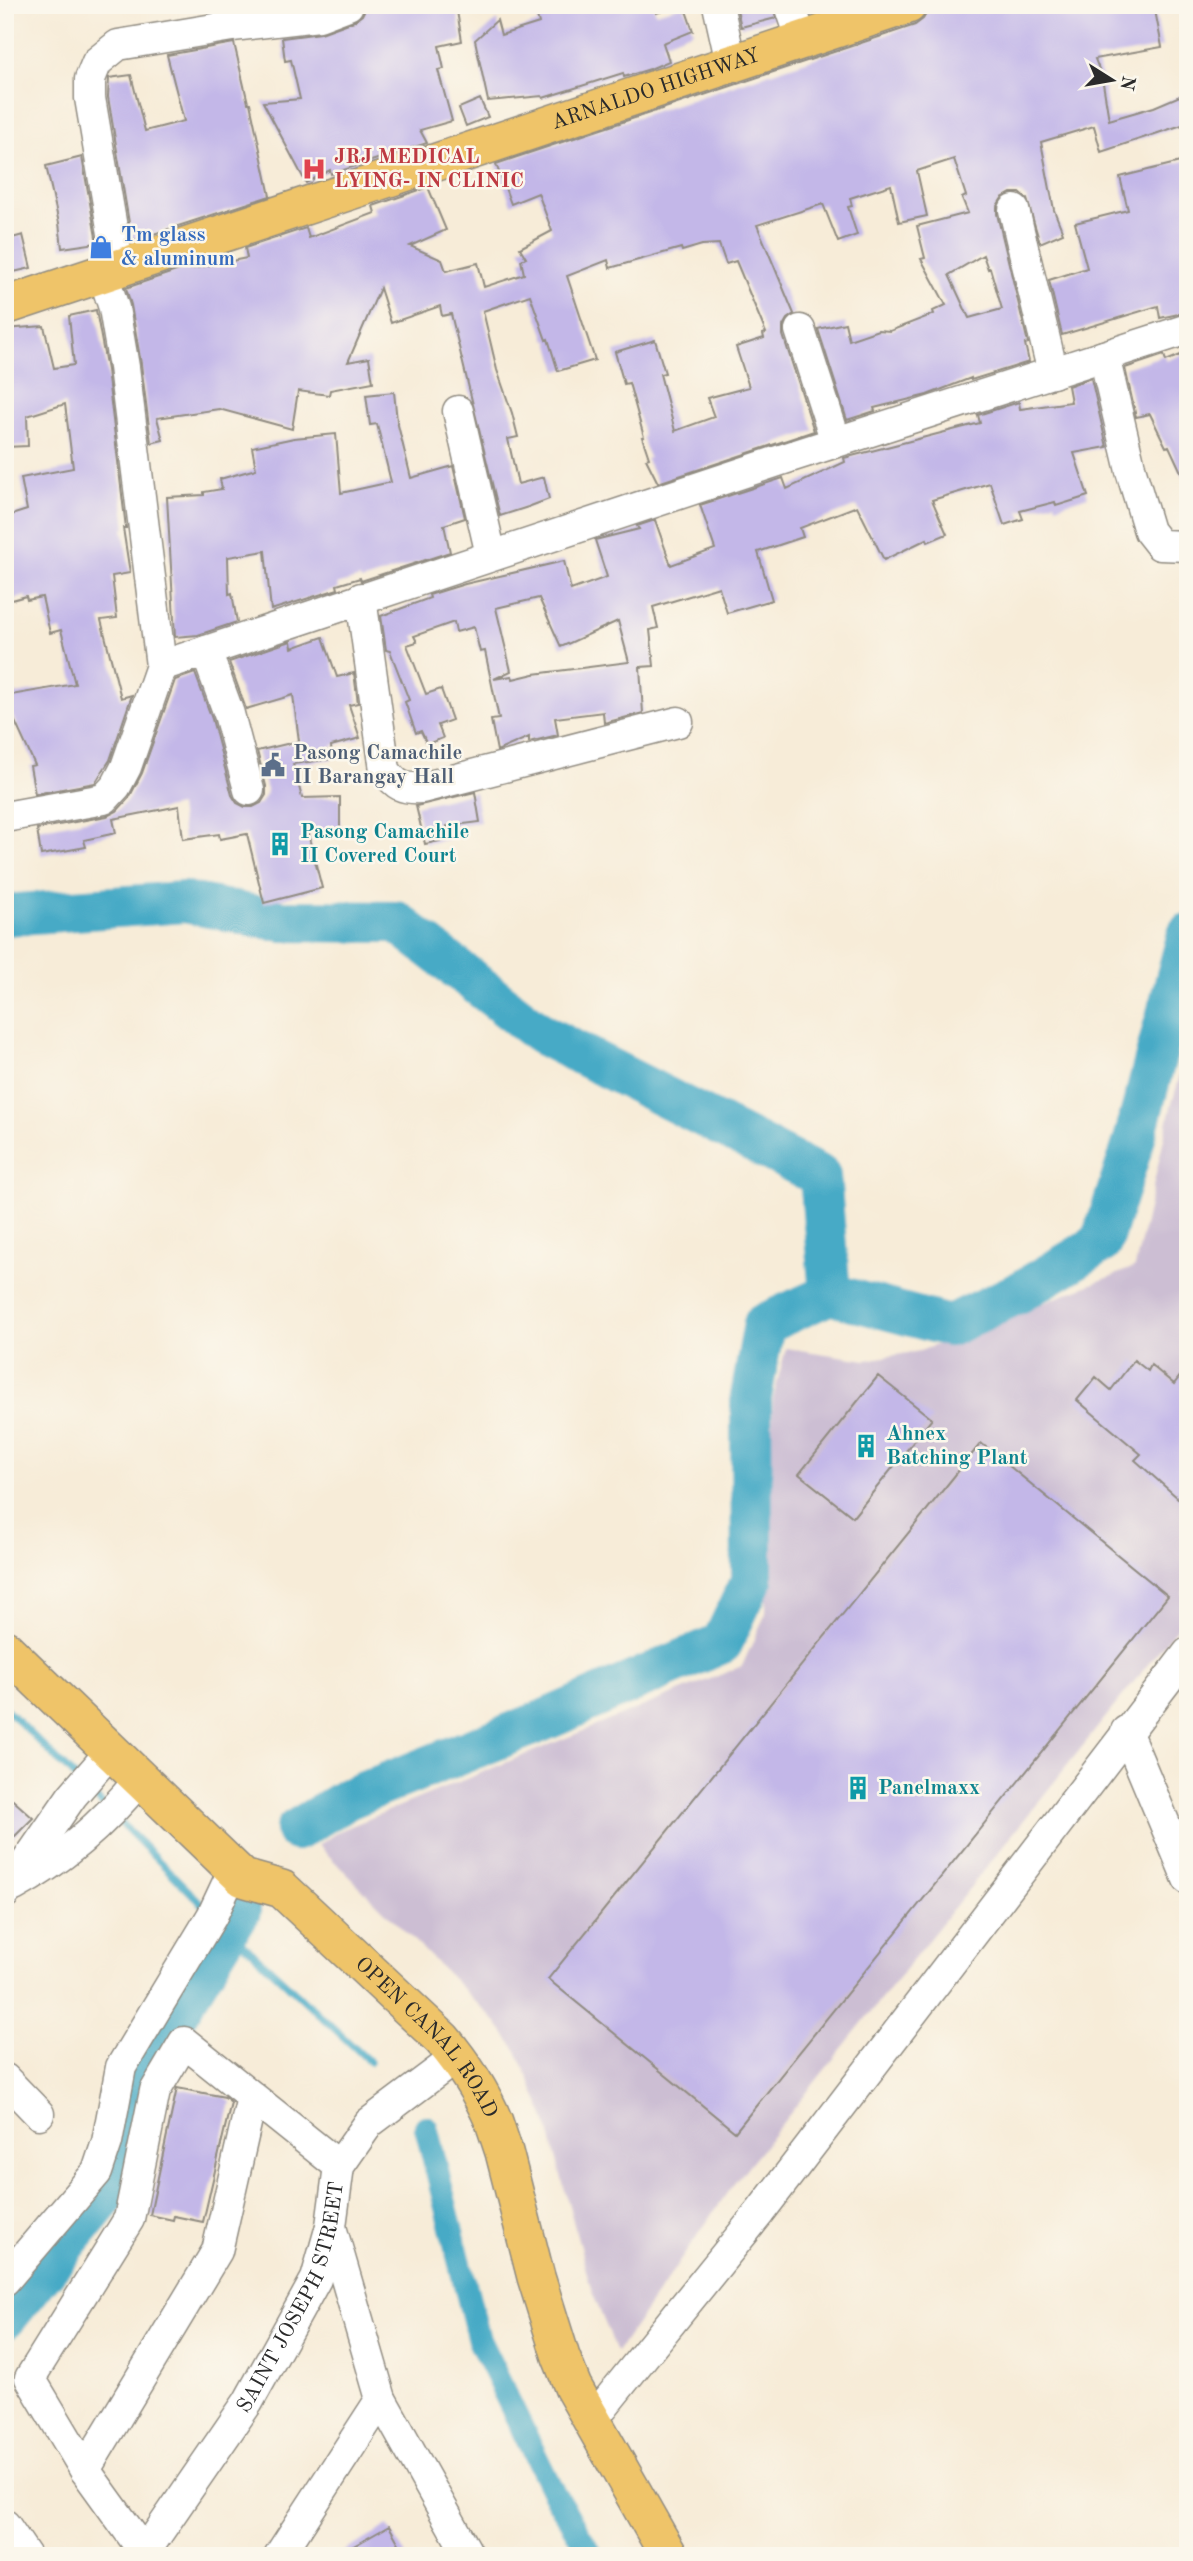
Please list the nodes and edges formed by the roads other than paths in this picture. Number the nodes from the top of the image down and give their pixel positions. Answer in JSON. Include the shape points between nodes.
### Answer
{"nodes":[{"id":1,"x":348,"y":5,"type":"edge"},
{"id":2,"x":718,"y":5,"type":"edge"},
{"id":3,"x":790,"y":5,"type":"edge"},
{"id":4,"x":908,"y":5,"type":"edge"},
{"id":5,"x":230,"y":16,"type":"edge"},
{"id":6,"x":802,"y":41,"type":"junction"},
{"id":7,"x":731,"y":63,"type":"junction"},
{"id":8,"x":1014,"y":210,"type":"dead end"},
{"id":9,"x":111,"y":272,"type":"junction"},
{"id":10,"x":5,"y":306,"type":"edge"},
{"id":11,"x":1188,"y":329,"type":"edge"},
{"id":12,"x":800,"y":330,"type":"dead end"},
{"id":13,"x":1104,"y":356,"type":"junction"},
{"id":14,"x":1053,"y":373,"type":"junction"},
{"id":15,"x":458,"y":411,"type":"dead end"},
{"id":16,"x":836,"y":442,"type":"junction"},
{"id":17,"x":1188,"y":546,"type":"edge"},
{"id":18,"x":491,"y":555,"type":"junction"},
{"id":19,"x":361,"y":598,"type":"junction"},
{"id":20,"x":206,"y":651,"type":"junction"},
{"id":21,"x":161,"y":666,"type":"junction"},
{"id":22,"x":678,"y":722,"type":"dead end"},
{"id":23,"x":249,"y":790,"type":"dead end"},
{"id":24,"x":5,"y":817,"type":"edge"},
{"id":25,"x":5,"y":1649,"type":"edge"},
{"id":26,"x":1188,"y":1653,"type":"edge"},
{"id":27,"x":1126,"y":1731,"type":"junction"},
{"id":28,"x":91,"y":1774,"type":"junction"},
{"id":29,"x":120,"y":1802,"type":"junction"},
{"id":30,"x":61,"y":1838,"type":"junction"},
{"id":31,"x":234,"y":1869,"type":"junction"},
{"id":32,"x":1188,"y":1879,"type":"edge"},
{"id":33,"x":8,"y":1890,"type":"edge"},
{"id":34,"x":457,"y":2057,"type":"junction"},
{"id":35,"x":5,"y":2080,"type":"edge"},
{"id":36,"x":253,"y":2097,"type":"junction"},
{"id":37,"x":39,"y":2114,"type":"dead end"},
{"id":38,"x":339,"y":2166,"type":"junction"},
{"id":39,"x":331,"y":2227,"type":"junction"},
{"id":40,"x":5,"y":2280,"type":"edge"},
{"id":41,"x":381,"y":2399,"type":"junction"},
{"id":42,"x":592,"y":2420,"type":"junction"},
{"id":43,"x":85,"y":2470,"type":"junction"},
{"id":44,"x":5,"y":2525,"type":"edge"},
{"id":45,"x":144,"y":2555,"type":"edge"},
{"id":46,"x":26,"y":2556,"type":"edge"},
{"id":47,"x":279,"y":2556,"type":"edge"},
{"id":48,"x":469,"y":2556,"type":"edge"},
{"id":49,"x":669,"y":2556,"type":"edge"}],
"edges":[{"from":1,"to":5,"type":"street","via":[[319,16]]},
{"from":2,"to":7,"type":"street"},
{"from":3,"to":6,"type":"street"},
{"from":4,"to":6,"type":"main road","name":"ARNALDO HIGHWAY"},
{"from":5,"to":9,"type":"street","via":[[118,46],[97,62],[90,79],[90,98]]},
{"from":6,"to":7,"type":"main road","name":"ARNALDO HIGHWAY"},
{"from":7,"to":9,"type":"main road","name":"ARNALDO HIGHWAY"},
{"from":8,"to":14,"type":"street"},
{"from":9,"to":10,"type":"main road","name":"ARNALDO HIGHWAY"},
{"from":9,"to":21,"type":"street"},
{"from":11,"to":13,"type":"street"},
{"from":12,"to":16,"type":"street"},
{"from":13,"to":14,"type":"street"},
{"from":13,"to":17,"type":"street","via":[[1149,531],[1160,545]]},
{"from":14,"to":16,"type":"street"},
{"from":15,"to":18,"type":"street"},
{"from":16,"to":18,"type":"street"},
{"from":18,"to":19,"type":"street"},
{"from":19,"to":20,"type":"street"},
{"from":19,"to":22,"type":"street","via":[[385,770],[394,784],[406,789]]},
{"from":20,"to":21,"type":"street"},
{"from":20,"to":23,"type":"street"},
{"from":21,"to":24,"type":"street","via":[[126,767],[104,799]]},
{"from":25,"to":28,"type":"main road","name":"OPEN CANAL ROAD"},
{"from":26,"to":27,"type":"street"},
{"from":27,"to":32,"type":"street"},
{"from":27,"to":42,"type":"street","via":[[760,2213]]},
{"from":28,"to":29,"type":"main road","name":"OPEN CANAL ROAD"},
{"from":28,"to":30,"type":"street"},
{"from":29,"to":30,"type":"street"},
{"from":29,"to":31,"type":"main road","name":"OPEN CANAL ROAD"},
{"from":30,"to":33,"type":"street","via":[[46,1868]]},
{"from":31,"to":34,"type":"main road","name":"OPEN CANAL ROAD","via":[[243,1878],[282,1889]]},
{"from":31,"to":40,"type":"street","via":[[215,1910],[121,2067],[97,2172]]},
{"from":34,"to":38,"type":"street","name":"SAINT JOSEPH STREET","via":[[369,2123]]},
{"from":34,"to":42,"type":"main road","name":"OPEN CANAL ROAD","via":[[495,2122],[561,2357]]},
{"from":35,"to":37,"type":"street"},
{"from":36,"to":38,"type":"street"},
{"from":36,"to":43,"type":"street","via":[[217,2251]]},
{"from":36,"to":43,"type":"street","via":[[184,2042],[155,2091],[129,2219],[30,2378]]},
{"from":38,"to":39,"type":"street","name":"SAINT JOSEPH STREET"},
{"from":39,"to":41,"type":"street"},
{"from":39,"to":45,"type":"street","name":"SAINT JOSEPH STREET","via":[[316,2279],[248,2402]]},
{"from":41,"to":47,"type":"street"},
{"from":41,"to":48,"type":"street"},
{"from":42,"to":49,"type":"main road","name":"OPEN CANAL ROAD"},
{"from":43,"to":45,"type":"street"},
{"from":44,"to":46,"type":"street"}]}
